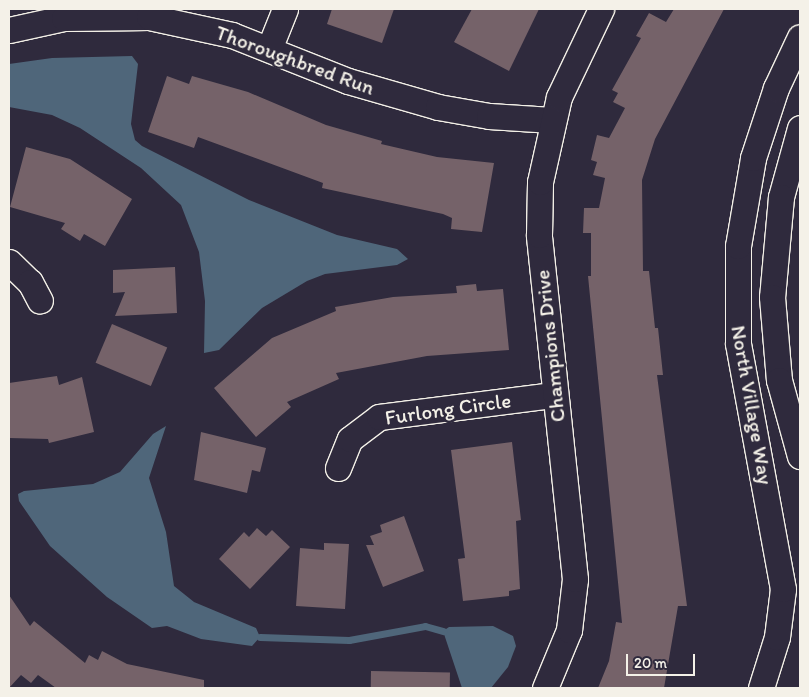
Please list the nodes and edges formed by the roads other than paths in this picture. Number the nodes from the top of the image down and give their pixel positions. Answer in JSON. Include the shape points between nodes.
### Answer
{"nodes":[{"id":1,"x":284,"y":9,"type":"edge"},
{"id":2,"x":601,"y":9,"type":"edge"},
{"id":3,"x":9,"y":30,"type":"edge"},
{"id":4,"x":800,"y":38,"type":"edge"},
{"id":5,"x":269,"y":49,"type":"junction"},
{"id":6,"x":795,"y":61,"type":"edge"},
{"id":7,"x":552,"y":120,"type":"junction"},
{"id":8,"x":800,"y":128,"type":"edge"},
{"id":9,"x":9,"y":262,"type":"edge"},
{"id":10,"x":40,"y":301,"type":"dead end"},
{"id":11,"x":554,"y":396,"type":"junction"},
{"id":12,"x":800,"y":456,"type":"edge"},
{"id":13,"x":338,"y":468,"type":"dead end"},
{"id":14,"x":545,"y":688,"type":"edge"},
{"id":15,"x":761,"y":688,"type":"edge"}],
"edges":[{"from":1,"to":5,"type":"street"},
{"from":2,"to":7,"type":"street","name":"Champions Drive","via":[[565,81]]},
{"from":3,"to":5,"type":"street","name":"Thoroughbred Run","via":[[64,18],[128,15],[201,26]]},
{"from":4,"to":6,"type":"street","name":"North Village Way"},
{"from":5,"to":7,"type":"street","name":"Thoroughbred Run","via":[[355,83],[438,107],[489,116]]},
{"from":6,"to":15,"type":"street","name":"North Village Way","via":[[753,158],[738,246],[738,343],[783,588],[777,638]]},
{"from":7,"to":11,"type":"street","name":"Champions Drive","via":[[543,162],[539,224]]},
{"from":8,"to":12,"type":"street","name":"North Village Way","via":[[781,197],[772,264],[772,315],[779,380]]},
{"from":9,"to":10,"type":"street","via":[[30,282]]},
{"from":11,"to":13,"type":"street","name":"Furlong Circle","via":[[384,416],[369,422],[350,440]]},
{"from":11,"to":14,"type":"street","name":"Champions Drive","via":[[575,579],[568,630]]}]}
